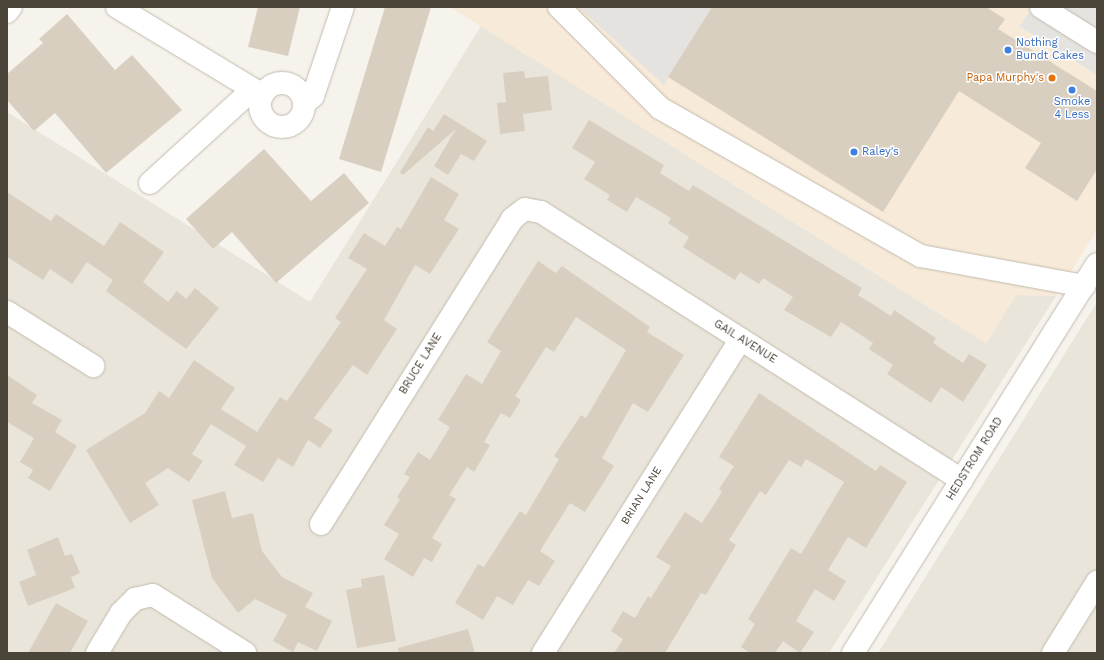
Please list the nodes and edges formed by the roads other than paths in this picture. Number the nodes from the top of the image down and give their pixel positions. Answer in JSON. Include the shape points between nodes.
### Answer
{"nodes":[{"id":1,"x":11,"y":7,"type":"edge"},
{"id":2,"x":117,"y":7,"type":"edge"},
{"id":3,"x":343,"y":7,"type":"edge"},
{"id":4,"x":559,"y":7,"type":"edge"},
{"id":5,"x":1041,"y":7,"type":"edge"},
{"id":6,"x":7,"y":12,"type":"edge"},
{"id":7,"x":1097,"y":42,"type":"edge"},
{"id":8,"x":258,"y":92,"type":"junction"},
{"id":9,"x":304,"y":104,"type":"junction"},
{"id":10,"x":150,"y":183,"type":"dead end"},
{"id":11,"x":525,"y":209,"type":"joint"},
{"id":12,"x":1097,"y":264,"type":"edge"},
{"id":13,"x":1084,"y":286,"type":"junction"},
{"id":14,"x":7,"y":312,"type":"edge"},
{"id":15,"x":741,"y":340,"type":"junction"},
{"id":16,"x":93,"y":366,"type":"dead end"},
{"id":17,"x":962,"y":480,"type":"junction"},
{"id":18,"x":321,"y":524,"type":"dead end"},
{"id":19,"x":1097,"y":582,"type":"edge"},
{"id":20,"x":97,"y":653,"type":"edge"},
{"id":21,"x":245,"y":653,"type":"edge"},
{"id":22,"x":544,"y":653,"type":"edge"},
{"id":23,"x":853,"y":653,"type":"edge"},
{"id":24,"x":1053,"y":653,"type":"edge"}],
"edges":[{"from":1,"to":6,"type":"street"},
{"from":2,"to":8,"type":"street"},
{"from":3,"to":9,"type":"street","via":[[313,96]]},
{"from":4,"to":13,"type":"street","via":[[660,108],[921,256]]},
{"from":5,"to":7,"type":"street"},
{"from":8,"to":9,"type":"street","via":[[273,85],[287,84],[299,91]]},
{"from":8,"to":9,"type":"street","via":[[260,110],[275,126],[295,123]]},
{"from":8,"to":10,"type":"street"},
{"from":11,"to":15,"type":"street","name":"GAIL AVENUE","via":[[541,212]]},
{"from":11,"to":18,"type":"street","name":"BRUCE LANE","via":[[512,219]]},
{"from":12,"to":13,"type":"street","name":"HEDSTROM ROAD"},
{"from":13,"to":17,"type":"street","name":"HEDSTROM ROAD"},
{"from":14,"to":16,"type":"street"},
{"from":15,"to":17,"type":"street","name":"GAIL AVENUE"},
{"from":15,"to":22,"type":"street","name":"BRIAN LANE"},
{"from":17,"to":23,"type":"street","name":"HEDSTROM ROAD"},
{"from":19,"to":24,"type":"street"},
{"from":20,"to":21,"type":"street","via":[[121,613],[135,599],[153,595]]}]}
